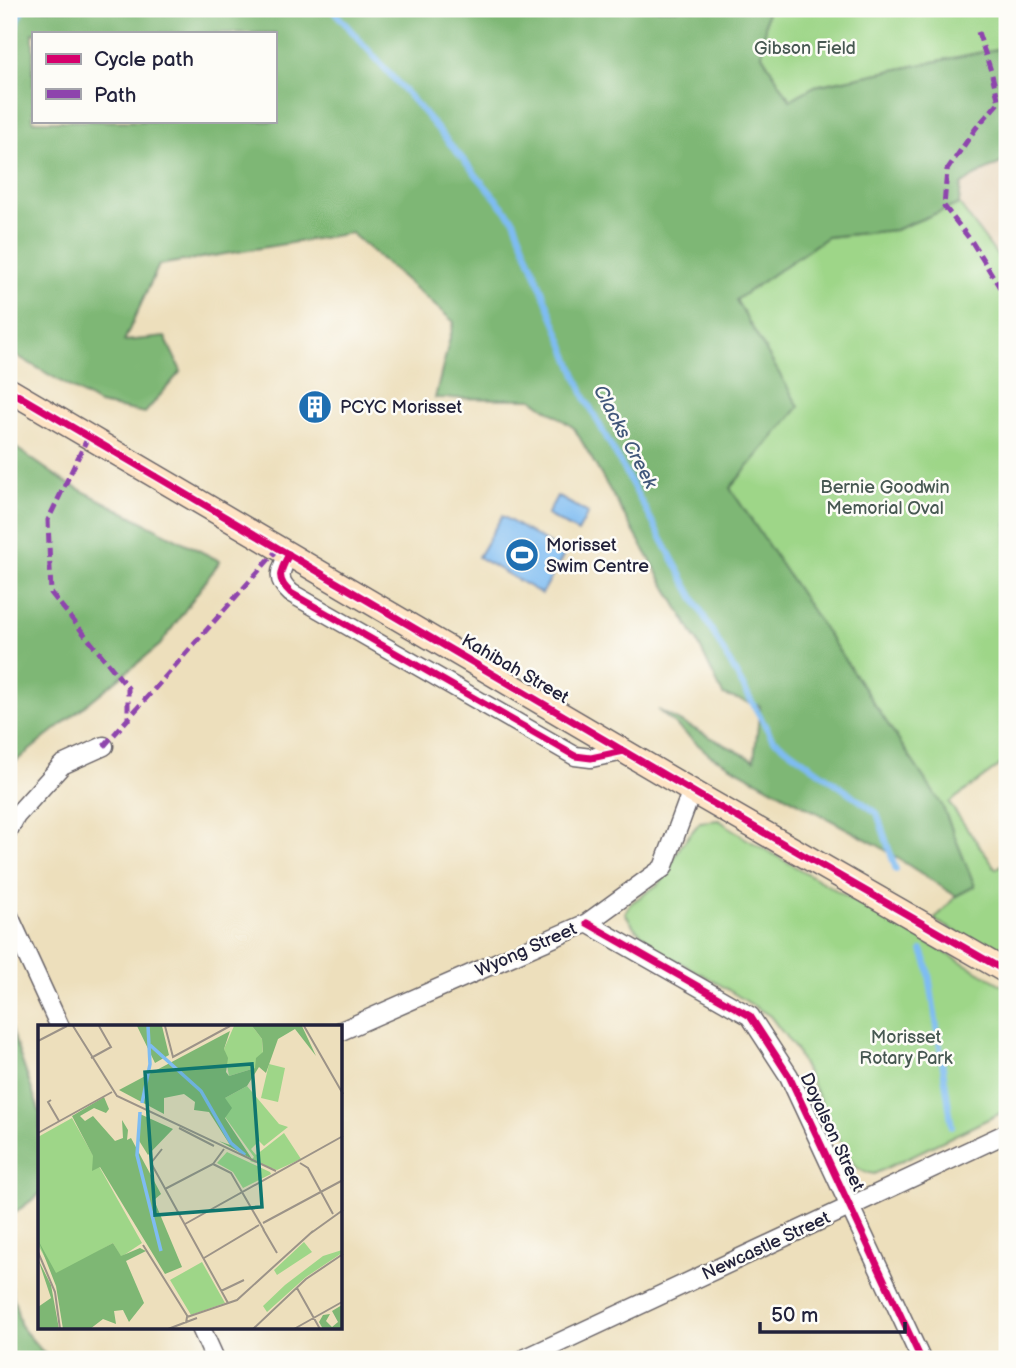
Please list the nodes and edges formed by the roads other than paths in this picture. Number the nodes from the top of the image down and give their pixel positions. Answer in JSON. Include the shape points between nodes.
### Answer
{"nodes":[{"id":1,"x":9,"y":390,"type":"edge"},
{"id":2,"x":289,"y":554,"type":"junction"},
{"id":3,"x":104,"y":746,"type":"dead end"},
{"id":4,"x":624,"y":751,"type":"junction"},
{"id":5,"x":692,"y":790,"type":"junction"},
{"id":6,"x":9,"y":829,"type":"edge"},
{"id":7,"x":9,"y":916,"type":"edge"},
{"id":8,"x":587,"y":923,"type":"junction"},
{"id":9,"x":1007,"y":972,"type":"edge"},
{"id":10,"x":59,"y":1025,"type":"edge"},
{"id":11,"x":343,"y":1030,"type":"edge"},
{"id":12,"x":1007,"y":1133,"type":"edge"},
{"id":13,"x":850,"y":1206,"type":"junction"},
{"id":14,"x":202,"y":1330,"type":"edge"},
{"id":15,"x":215,"y":1359,"type":"edge"},
{"id":16,"x":524,"y":1359,"type":"edge"},
{"id":17,"x":921,"y":1359,"type":"edge"}],
"edges":[{"from":1,"to":2,"type":"street","name":"Kahibah Street"},
{"from":2,"to":4,"type":"street","name":"Kahibah Street"},
{"from":2,"to":4,"type":"street","via":[[281,578],[291,593],[575,756],[591,758]]},
{"from":3,"to":6,"type":"street","via":[[62,765]]},
{"from":4,"to":5,"type":"street","name":"Kahibah Street"},
{"from":5,"to":8,"type":"street","name":"Wyong Street","via":[[663,867]]},
{"from":5,"to":9,"type":"street","name":"Kahibah Street"},
{"from":7,"to":10,"type":"street"},
{"from":8,"to":11,"type":"street","name":"Wyong Street"},
{"from":8,"to":13,"type":"street","name":"Doyalson Street","via":[[750,1016],[789,1076]]},
{"from":12,"to":13,"type":"street","name":"Newcastle Street"},
{"from":13,"to":16,"type":"street","name":"Newcastle Street"},
{"from":13,"to":17,"type":"street","name":"Doyalson Street"},
{"from":14,"to":15,"type":"street"}]}
